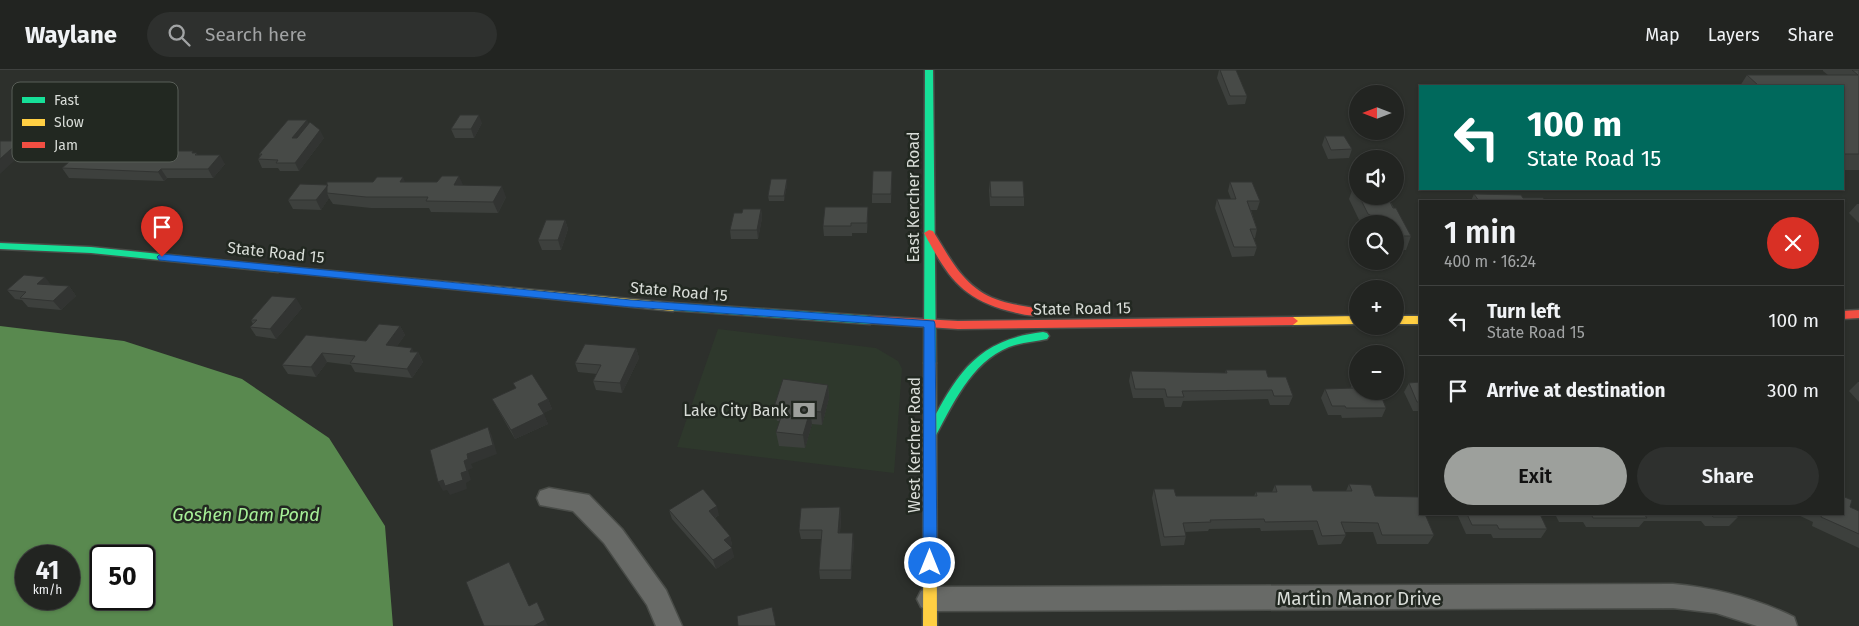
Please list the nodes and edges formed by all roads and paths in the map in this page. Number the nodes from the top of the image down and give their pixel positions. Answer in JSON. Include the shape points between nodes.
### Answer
{"nodes":[{"id":1,"x":929,"y":70,"type":"edge"},
{"id":2,"x":929,"y":233,"type":"junction"},
{"id":3,"x":0,"y":246,"type":"edge"},
{"id":4,"x":1844,"y":314,"type":"edge"},
{"id":5,"x":1859,"y":314,"type":"edge"},
{"id":6,"x":1349,"y":320,"type":"edge"},
{"id":7,"x":1404,"y":320,"type":"edge"},
{"id":8,"x":1419,"y":320,"type":"edge"},
{"id":9,"x":1166,"y":323,"type":"junction"},
{"id":10,"x":930,"y":324,"type":"junction"},
{"id":11,"x":930,"y":436,"type":"junction"},
{"id":12,"x":550,"y":498,"type":"dead end"},
{"id":13,"x":930,"y":599,"type":"junction"},
{"id":14,"x":669,"y":626,"type":"edge"},
{"id":15,"x":930,"y":626,"type":"edge"},
{"id":16,"x":1784,"y":626,"type":"edge"}],
"edges":[{"from":1,"to":2,"type":"main road","name":"East Kercher Road"},
{"from":2,"to":9,"type":"main road","via":[[958,282],[992,304],[1016,310]]},
{"from":2,"to":10,"type":"main road","name":"East Kercher Road"},
{"from":3,"to":10,"type":"main road","name":"State Road 15","via":[[91,250],[698,310]]},
{"from":4,"to":5,"type":"main road"},
{"from":6,"to":9,"type":"main road","name":"State Road 15"},
{"from":7,"to":8,"type":"main road"},
{"from":9,"to":10,"type":"main road","name":"State Road 15"},
{"from":9,"to":11,"type":"main road","via":[[1019,338],[995,349],[978,360],[967,373]]},
{"from":10,"to":11,"type":"main road","name":"West Kercher Road"},
{"from":11,"to":13,"type":"main road","name":"West Kercher Road"},
{"from":12,"to":14,"type":"street","via":[[580,502],[613,536],[657,598]]},
{"from":13,"to":15,"type":"main road","name":"West Kercher Road"},
{"from":13,"to":16,"type":"street","name":"Martin Manor Drive","via":[[1672,596],[1741,607]]}]}
